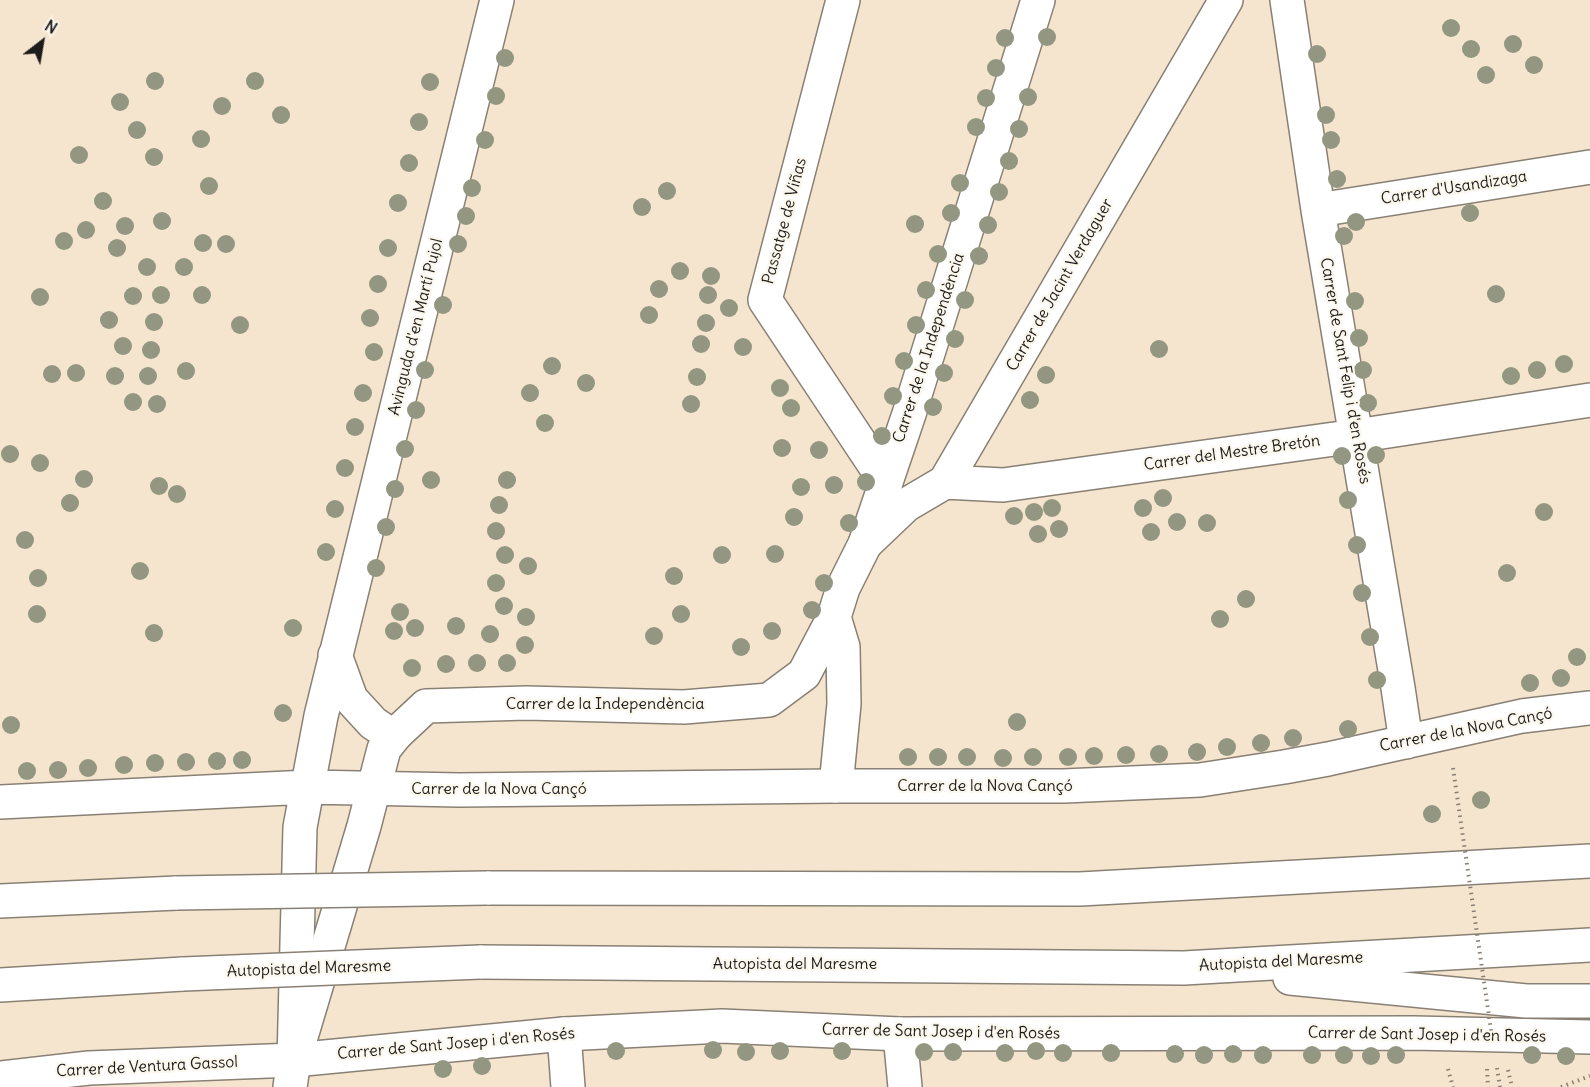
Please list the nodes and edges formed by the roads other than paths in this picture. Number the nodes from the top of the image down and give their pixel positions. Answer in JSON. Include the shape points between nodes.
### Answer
{"nodes":[{"id":1,"x":497,"y":0,"type":"edge"},
{"id":2,"x":843,"y":0,"type":"edge"},
{"id":3,"x":1038,"y":0,"type":"edge"},
{"id":4,"x":1226,"y":0,"type":"edge"},
{"id":5,"x":1287,"y":0,"type":"edge"},
{"id":6,"x":1590,"y":167,"type":"edge"},
{"id":7,"x":1318,"y":210,"type":"junction"},
{"id":8,"x":1590,"y":400,"type":"edge"},
{"id":9,"x":1356,"y":436,"type":"junction"},
{"id":10,"x":886,"y":482,"type":"junction"},
{"id":11,"x":945,"y":482,"type":"junction"},
{"id":12,"x":866,"y":544,"type":"junction"},
{"id":13,"x":834,"y":617,"type":"junction"},
{"id":14,"x":335,"y":655,"type":"junction"},
{"id":15,"x":1590,"y":708,"type":"edge"},
{"id":16,"x":396,"y":734,"type":"junction"},
{"id":17,"x":1406,"y":742,"type":"junction"},
{"id":18,"x":836,"y":786,"type":"junction"},
{"id":19,"x":308,"y":788,"type":"junction"},
{"id":20,"x":372,"y":788,"type":"junction"},
{"id":21,"x":0,"y":802,"type":"edge"},
{"id":22,"x":1590,"y":861,"type":"edge"},
{"id":23,"x":0,"y":901,"type":"edge"},
{"id":24,"x":1590,"y":945,"type":"edge"},
{"id":25,"x":1184,"y":968,"type":"junction"},
{"id":26,"x":0,"y":985,"type":"edge"},
{"id":27,"x":1590,"y":1001,"type":"edge"},
{"id":28,"x":564,"y":1034,"type":"junction"},
{"id":29,"x":900,"y":1034,"type":"junction"},
{"id":30,"x":1590,"y":1038,"type":"edge"},
{"id":31,"x":292,"y":1073,"type":"edge"},
{"id":32,"x":0,"y":1078,"type":"edge"},
{"id":33,"x":568,"y":1087,"type":"edge"},
{"id":34,"x":905,"y":1087,"type":"edge"}],
"edges":[{"from":1,"to":14,"type":"main road","name":"Avinguda d'en Martí Pujol"},
{"from":2,"to":10,"type":"main road","name":"Passatge de Viñas","via":[[765,300]]},
{"from":3,"to":10,"type":"main road","name":"Carrer de la Independència"},
{"from":4,"to":11,"type":"main road","name":"Carrer de Jacint Verdaguer"},
{"from":5,"to":7,"type":"main road","name":"Carrer de Sant Felip i d'en Rosés"},
{"from":6,"to":7,"type":"main road","name":"Carrer d'Usandizaga"},
{"from":7,"to":9,"type":"main road","name":"Carrer de Sant Felip i d'en Rosés"},
{"from":8,"to":9,"type":"main road","name":"Carrer del Mestre Bretón"},
{"from":9,"to":11,"type":"main road","name":"Carrer del Mestre Bretón","via":[[1003,485]]},
{"from":9,"to":17,"type":"main road","name":"Carrer de Sant Felip i d'en Rosés"},
{"from":10,"to":12,"type":"main road","name":"Carrer de la Independència"},
{"from":11,"to":12,"type":"main road","name":"Carrer de Jacint Verdaguer","via":[[906,505]]},
{"from":12,"to":13,"type":"main road","name":"Carrer de la Independència","via":[[843,588]]},
{"from":13,"to":16,"type":"main road","name":"Carrer de la Independència","via":[[804,674],[770,700],[684,707],[526,703],[426,706]]},
{"from":13,"to":18,"type":"main road","via":[[843,647],[844,704]]},
{"from":14,"to":16,"type":"main road","via":[[351,699],[372,723]]},
{"from":14,"to":19,"type":"main road","name":"Avinguda d'en Martí Pujol"},
{"from":15,"to":17,"type":"main road","name":"Carrer de la Nova Cançó","via":[[1522,716]]},
{"from":16,"to":20,"type":"main road","name":"Carrer de la Independència","via":[[384,749]]},
{"from":17,"to":18,"type":"main road","name":"Carrer de la Nova Cançó","via":[[1200,780],[1064,786]]},
{"from":18,"to":20,"type":"main road","name":"Carrer de la Nova Cançó"},
{"from":19,"to":20,"type":"main road","name":"Carrer de la Nova Cançó"},
{"from":19,"to":21,"type":"main road","name":"Carrer de la Nova Cançó"},
{"from":19,"to":31,"type":"main road","name":"Avinguda d'en Martí Pujol","via":[[300,827]]},
{"from":20,"to":31,"type":"main road","name":"Carrer de la Independència"},
{"from":22,"to":23,"type":"main road","bridge":true,"via":[[1080,889],[487,888],[177,893]]},
{"from":24,"to":25,"type":"main road","name":"Autopista del Maresme"},
{"from":25,"to":26,"type":"main road","name":"Autopista del Maresme","bridge":true,"via":[[480,962]]},
{"from":25,"to":27,"type":"main road","via":[[1526,1001]]},
{"from":28,"to":29,"type":"main road","name":"Carrer de Sant Josep i d'en Rosés","via":[[722,1026]]},
{"from":28,"to":31,"type":"main road","name":"Carrer de Sant Josep i d'en Rosés"},
{"from":28,"to":33,"type":"main road"},
{"from":29,"to":30,"type":"main road","name":"Carrer de Sant Josep i d'en Rosés","via":[[1414,1033]]},
{"from":29,"to":34,"type":"main road"},
{"from":31,"to":32,"type":"main road","name":"Carrer de Ventura Gassol","via":[[89,1068]]}]}
